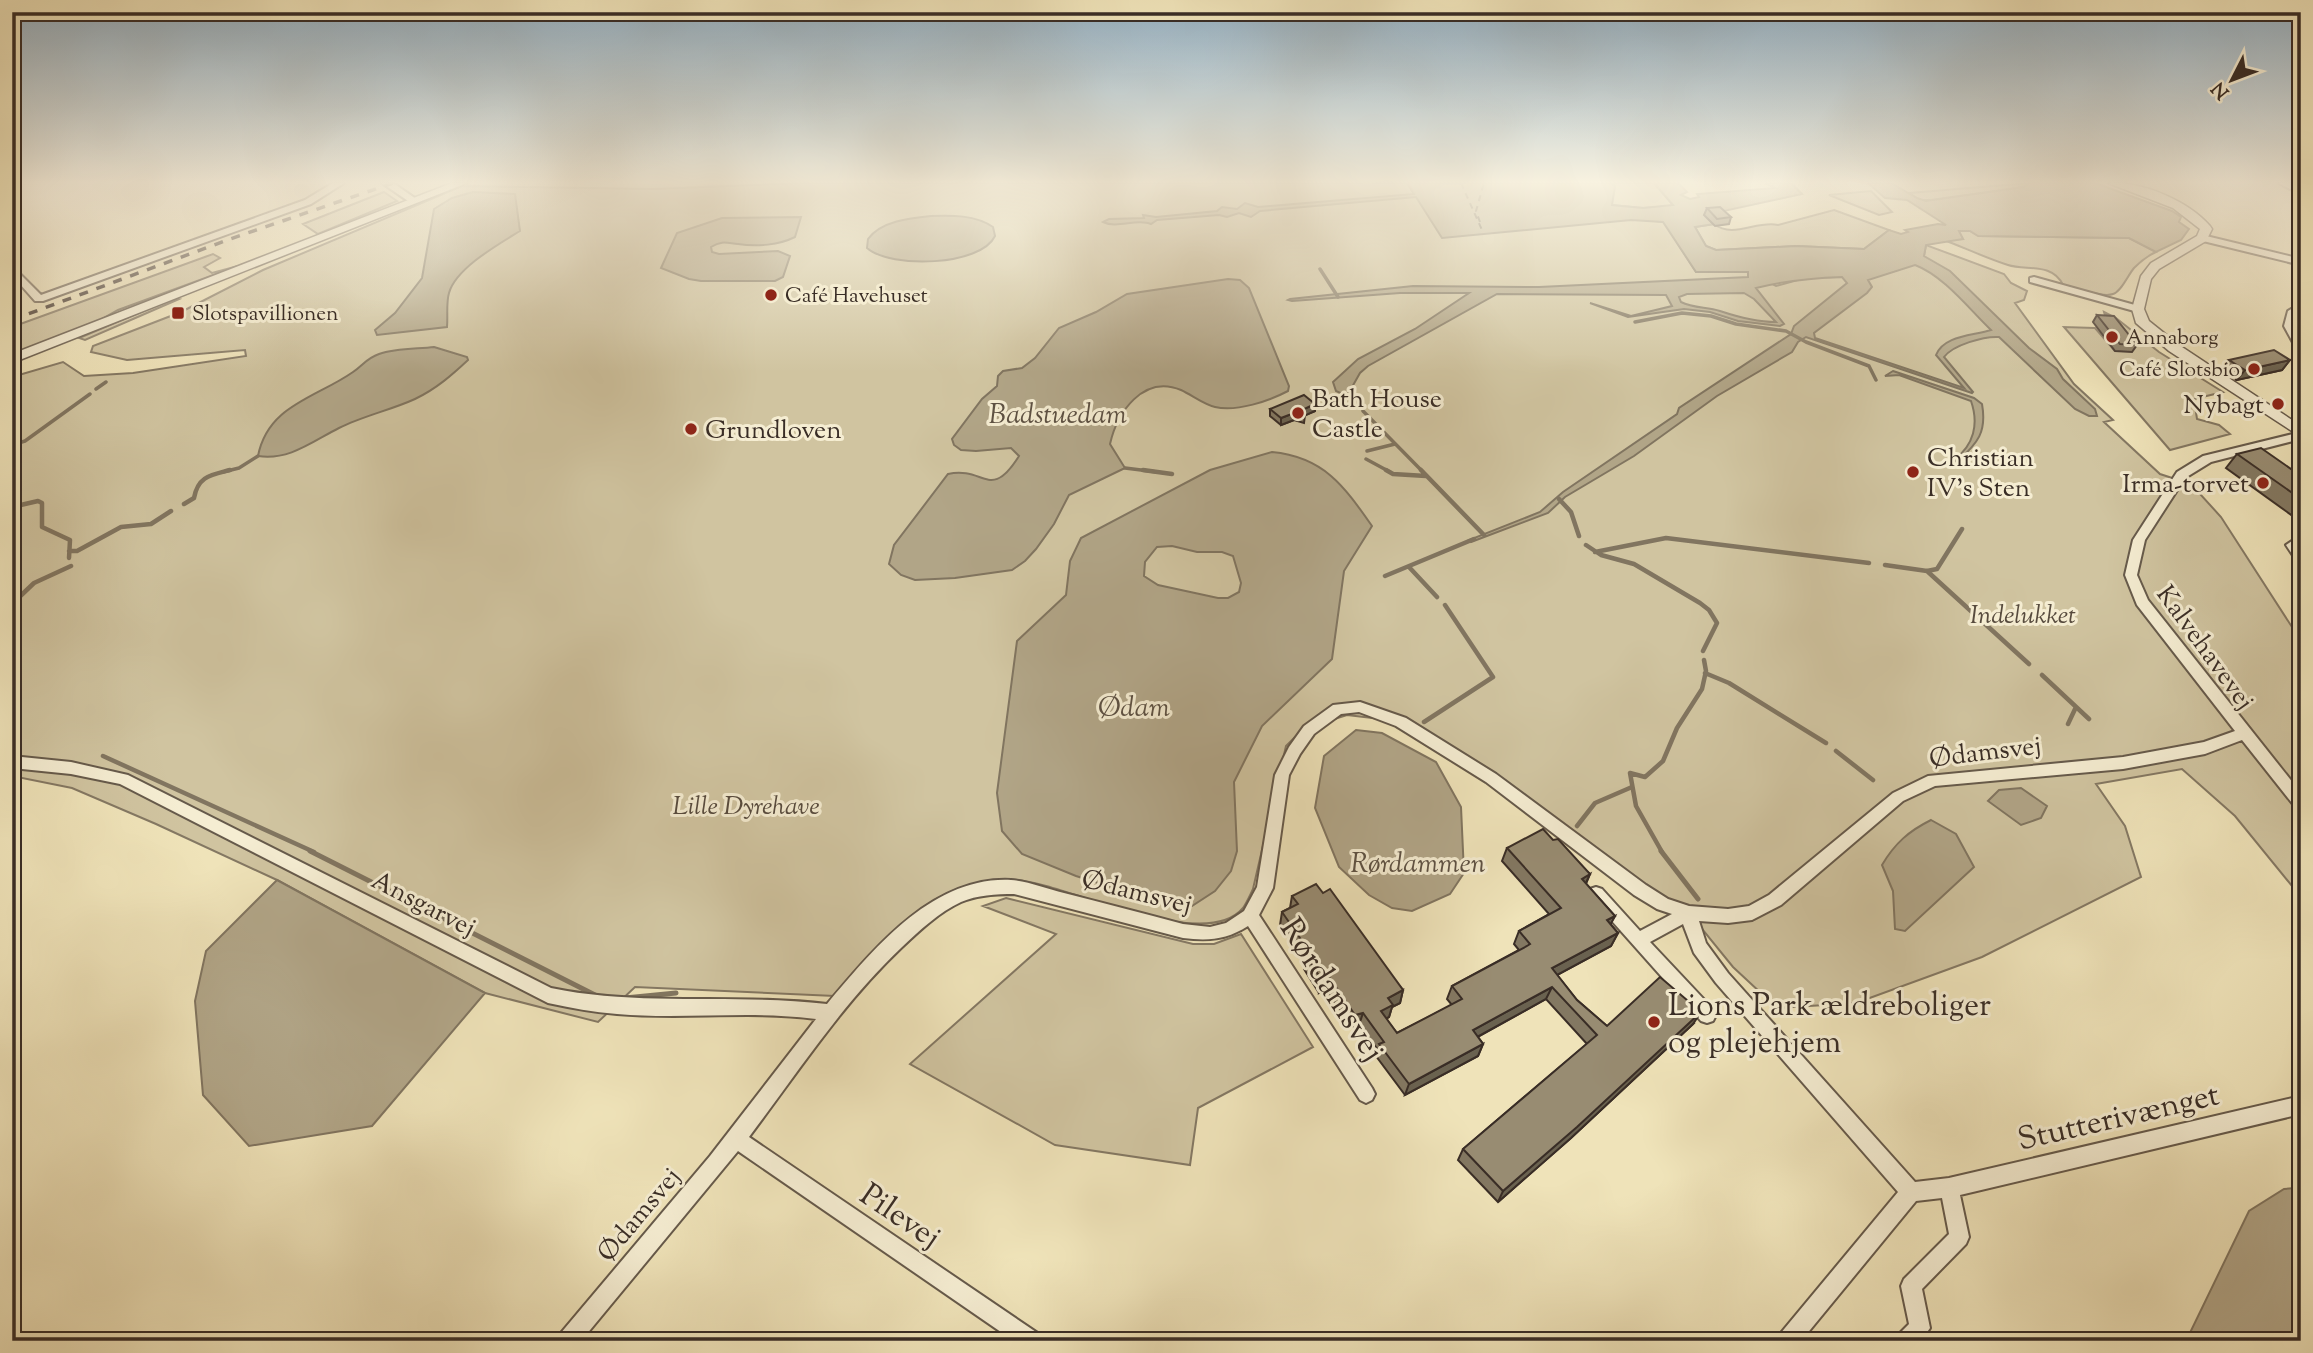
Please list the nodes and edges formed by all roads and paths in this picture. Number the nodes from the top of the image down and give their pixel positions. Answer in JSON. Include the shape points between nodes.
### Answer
{"nodes":[{"id":1,"x":186,"y":246,"type":"edge"},
{"id":2,"x":299,"y":246,"type":"edge"},
{"id":3,"x":303,"y":246,"type":"edge"},
{"id":4,"x":2188,"y":246,"type":"edge"},
{"id":5,"x":2236,"y":246,"type":"edge"},
{"id":6,"x":2301,"y":262,"type":"edge"},
{"id":7,"x":12,"y":270,"type":"edge"},
{"id":8,"x":2034,"y":280,"type":"dead end"},
{"id":9,"x":2138,"y":309,"type":"junction"},
{"id":10,"x":2293,"y":311,"type":"dead end"},
{"id":11,"x":2301,"y":348,"type":"edge"},
{"id":12,"x":12,"y":359,"type":"edge"},
{"id":13,"x":12,"y":366,"type":"edge"},
{"id":14,"x":2301,"y":434,"type":"edge"},
{"id":15,"x":2301,"y":546,"type":"edge"},
{"id":16,"x":2301,"y":557,"type":"edge"},
{"id":17,"x":2243,"y":734,"type":"junction"},
{"id":18,"x":12,"y":762,"type":"edge"},
{"id":19,"x":2301,"y":804,"type":"edge"},
{"id":20,"x":1597,"y":894,"type":"edge"},
{"id":21,"x":1689,"y":913,"type":"junction"},
{"id":22,"x":1250,"y":916,"type":"junction"},
{"id":23,"x":1638,"y":940,"type":"junction"},
{"id":24,"x":831,"y":1013,"type":"junction"},
{"id":25,"x":1707,"y":1015,"type":"dead end"},
{"id":26,"x":1366,"y":1094,"type":"dead end"},
{"id":27,"x":2301,"y":1105,"type":"edge"},
{"id":28,"x":736,"y":1139,"type":"junction"},
{"id":29,"x":1949,"y":1188,"type":"junction"},
{"id":30,"x":1911,"y":1192,"type":"junction"},
{"id":31,"x":566,"y":1341,"type":"edge"},
{"id":32,"x":1032,"y":1341,"type":"edge"},
{"id":33,"x":1787,"y":1341,"type":"edge"},
{"id":34,"x":1906,"y":1341,"type":"edge"}],
"edges":[{"from":1,"to":7,"type":"street","via":[[39,299]]},
{"from":2,"to":12,"type":"street"},
{"from":3,"to":13,"type":"street","via":[[81,343]]},
{"from":4,"to":9,"type":"street","via":[[2155,266],[2145,279]]},
{"from":5,"to":6,"type":"street"},
{"from":8,"to":9,"type":"street"},
{"from":9,"to":14,"type":"street","via":[[2143,323],[2156,335]]},
{"from":10,"to":11,"type":"street","via":[[2289,326]]},
{"from":14,"to":17,"type":"street","name":"Kalvehavevej","via":[[2207,459],[2181,475],[2139,540],[2131,575],[2141,602]]},
{"from":15,"to":16,"type":"street","via":[[2292,545]]},
{"from":17,"to":19,"type":"street","name":"Kalvehavevej"},
{"from":17,"to":21,"type":"street","name":"Ødamsvej","via":[[2204,748],[2123,763],[1933,780],[1898,797],[1775,900],[1752,913]]},
{"from":18,"to":24,"type":"street","name":"Ansgarvej","via":[[123,779],[548,995],[606,1007],[798,1006]]},
{"from":20,"to":23,"type":"street"},
{"from":21,"to":22,"type":"street","name":"Ødamsvej","via":[[1640,890],[1469,764],[1401,722],[1360,707],[1338,709],[1309,730],[1294,751],[1282,775],[1265,888]]},
{"from":21,"to":23,"type":"street"},
{"from":21,"to":30,"type":"street","via":[[1692,934],[1721,978]]},
{"from":22,"to":24,"type":"street","name":"Ødamsvej","via":[[1230,929],[1210,934],[1014,887],[966,892],[914,926],[866,971]]},
{"from":22,"to":26,"type":"street","name":"Rørdamsvej"},
{"from":23,"to":25,"type":"street"},
{"from":24,"to":28,"type":"street","name":"Ødamsvej"},
{"from":27,"to":29,"type":"street","name":"Stutterivænget"},
{"from":28,"to":31,"type":"street","name":"Ødamsvej"},
{"from":28,"to":32,"type":"street","name":"Pilevej"},
{"from":29,"to":30,"type":"street","name":"Stutterivænget"},
{"from":29,"to":34,"type":"street","via":[[1959,1237],[1911,1286],[1920,1328]]},
{"from":30,"to":33,"type":"street"}]}
